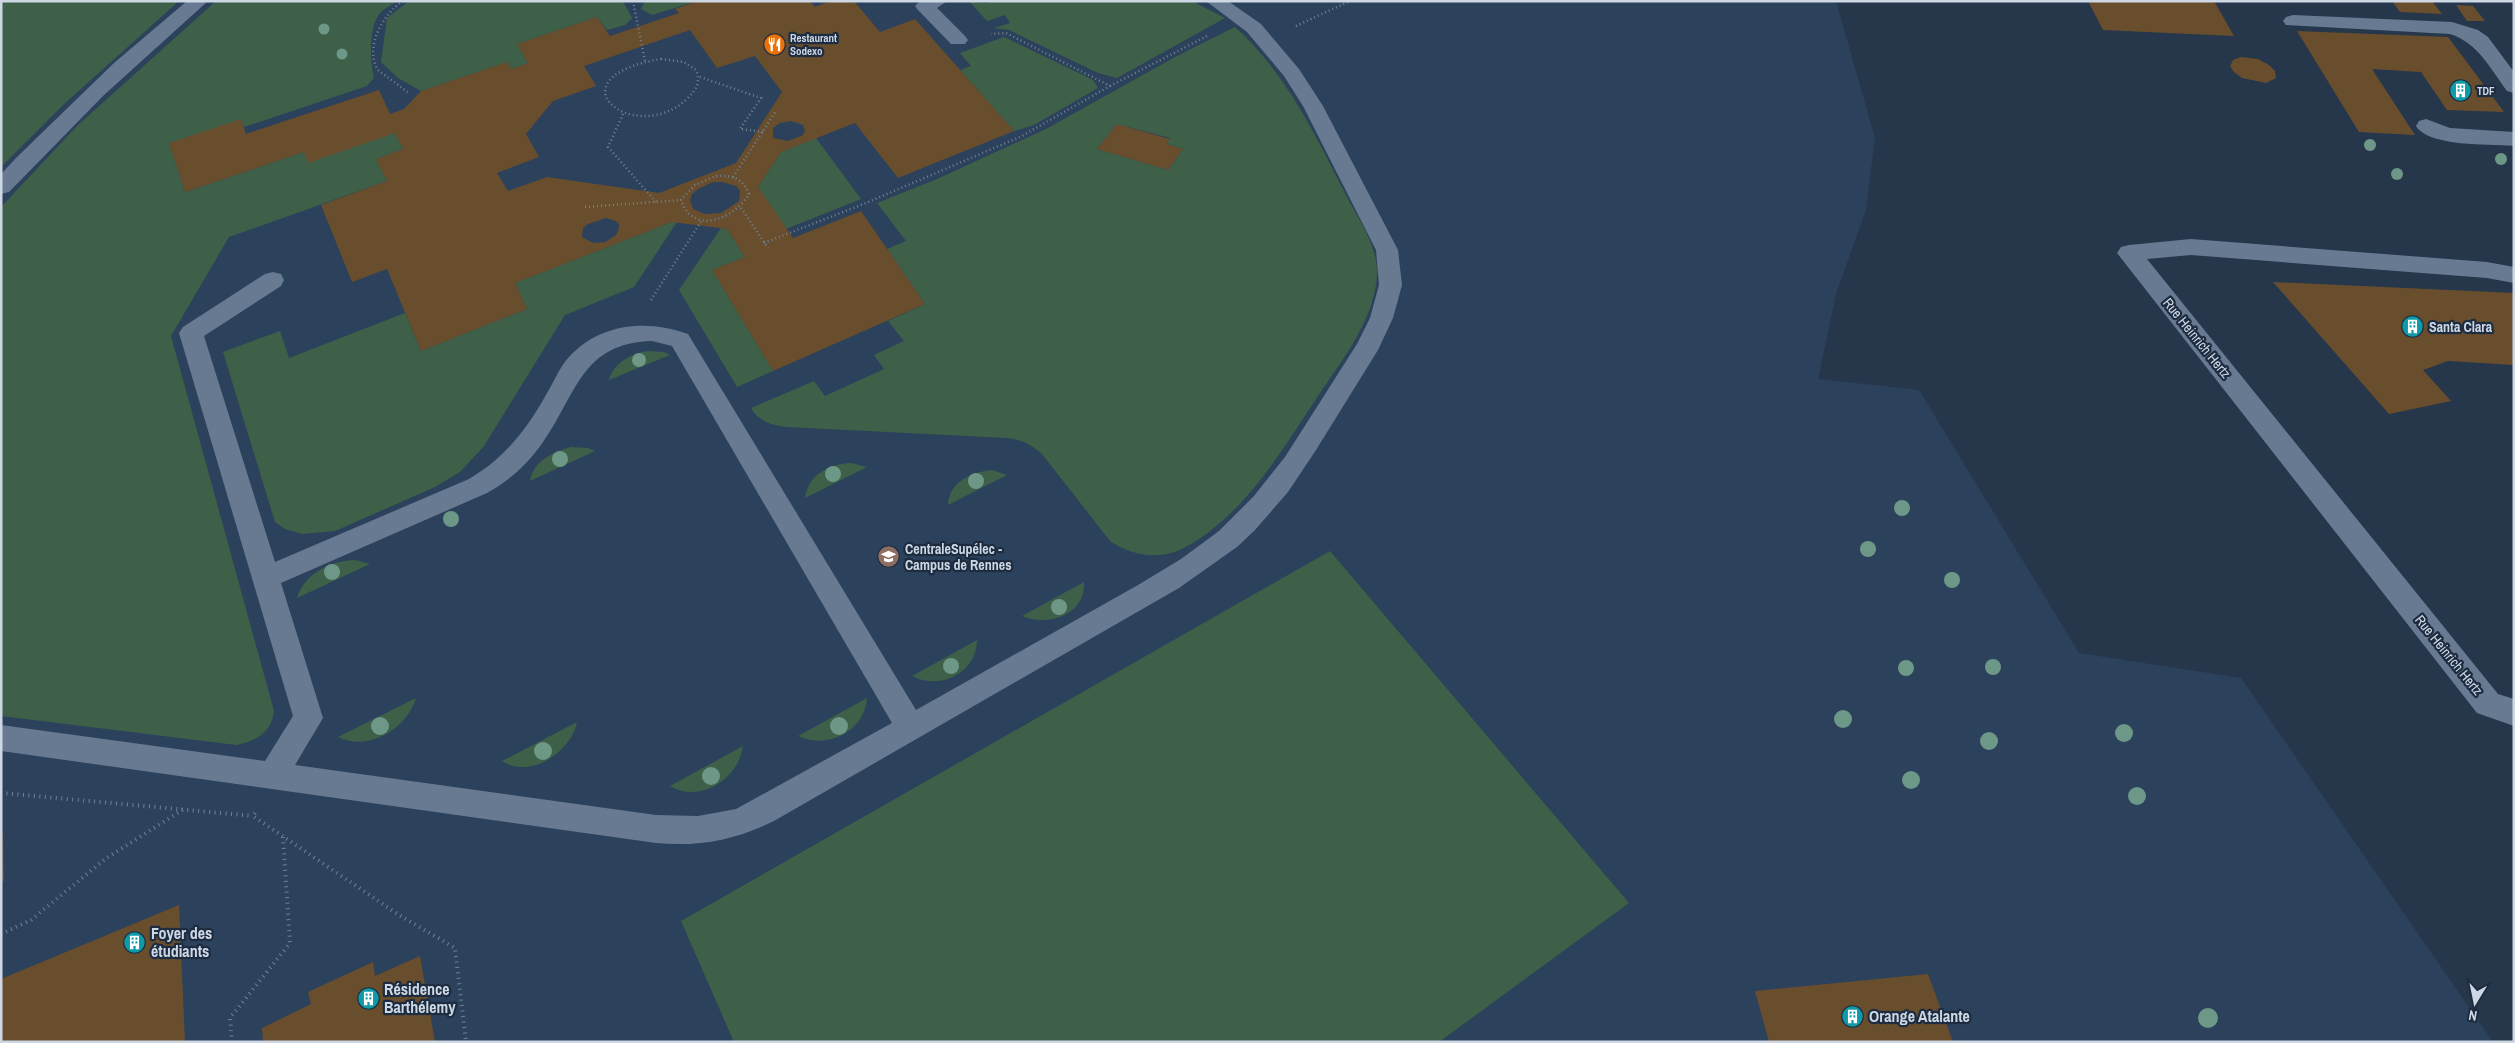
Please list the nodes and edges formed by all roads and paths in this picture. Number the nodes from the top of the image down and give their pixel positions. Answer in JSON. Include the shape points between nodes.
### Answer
{"nodes":[{"id":1,"x":199,"y":1,"type":"edge"},
{"id":2,"x":403,"y":1,"type":"edge"},
{"id":3,"x":633,"y":1,"type":"edge"},
{"id":4,"x":938,"y":1,"type":"edge"},
{"id":5,"x":1215,"y":1,"type":"edge"},
{"id":6,"x":1350,"y":1,"type":"edge"},
{"id":7,"x":1240,"y":19,"type":"junction"},
{"id":8,"x":2293,"y":21,"type":"dead end"},
{"id":9,"x":1289,"y":29,"type":"dead end"},
{"id":10,"x":958,"y":40,"type":"joint"},
{"id":11,"x":645,"y":61,"type":"junction"},
{"id":12,"x":700,"y":77,"type":"junction"},
{"id":13,"x":1110,"y":86,"type":"junction"},
{"id":14,"x":2514,"y":87,"type":"edge"},
{"id":15,"x":409,"y":93,"type":"dead end"},
{"id":16,"x":776,"y":111,"type":"dead end"},
{"id":17,"x":623,"y":114,"type":"junction"},
{"id":18,"x":2426,"y":126,"type":"dead end"},
{"id":19,"x":762,"y":132,"type":"junction"},
{"id":20,"x":2514,"y":139,"type":"edge"},
{"id":21,"x":733,"y":178,"type":"junction"},
{"id":22,"x":1,"y":187,"type":"edge"},
{"id":23,"x":681,"y":200,"type":"junction"},
{"id":24,"x":657,"y":202,"type":"junction"},
{"id":25,"x":585,"y":207,"type":"dead end"},
{"id":26,"x":741,"y":208,"type":"junction"},
{"id":27,"x":702,"y":220,"type":"junction"},
{"id":28,"x":764,"y":243,"type":"junction"},
{"id":29,"x":768,"y":248,"type":"dead end"},
{"id":30,"x":2514,"y":275,"type":"edge"},
{"id":31,"x":273,"y":280,"type":"dead end"},
{"id":32,"x":628,"y":335,"type":"junction"},
{"id":33,"x":266,"y":578,"type":"junction"},
{"id":34,"x":2514,"y":713,"type":"edge"},
{"id":35,"x":910,"y":727,"type":"junction"},
{"id":36,"x":1,"y":738,"type":"edge"},
{"id":37,"x":275,"y":776,"type":"junction"},
{"id":38,"x":1,"y":793,"type":"edge"},
{"id":39,"x":185,"y":809,"type":"junction"},
{"id":40,"x":253,"y":816,"type":"junction"},
{"id":41,"x":283,"y":836,"type":"junction"},
{"id":42,"x":1,"y":934,"type":"edge"},
{"id":43,"x":232,"y":1042,"type":"edge"},
{"id":44,"x":466,"y":1042,"type":"edge"}],
"edges":[{"from":1,"to":22,"type":"lane","via":[[91,95]]},
{"from":2,"to":15,"type":"path","via":[[380,20],[375,65]]},
{"from":3,"to":11,"type":"path"},
{"from":4,"to":10,"type":"lane","via":[[925,6]]},
{"from":5,"to":7,"type":"lane"},
{"from":6,"to":9,"type":"path"},
{"from":7,"to":13,"type":"path"},
{"from":7,"to":35,"type":"lane","via":[[1261,36],[1292,73],[1313,106],[1384,242],[1391,265],[1392,287],[1380,322],[1361,358],[1296,458],[1261,505],[1229,539],[1143,596]]},
{"from":8,"to":14,"type":"lane","via":[[2459,30],[2481,41]]},
{"from":10,"to":13,"type":"path","via":[[1006,33]]},
{"from":11,"to":12,"type":"path","via":[[675,59],[695,69]]},
{"from":11,"to":17,"type":"path","via":[[618,73],[605,90],[606,100],[612,108]]},
{"from":12,"to":17,"type":"path","via":[[694,95],[670,110],[655,115]]},
{"from":12,"to":19,"type":"path","via":[[761,98],[740,128]]},
{"from":13,"to":28,"type":"path","via":[[1020,137]]},
{"from":16,"to":19,"type":"path"},
{"from":17,"to":24,"type":"path","via":[[608,147]]},
{"from":18,"to":20,"type":"lane","via":[[2446,135]]},
{"from":19,"to":21,"type":"path"},
{"from":21,"to":23,"type":"path","via":[[702,180],[692,186]]},
{"from":21,"to":26,"type":"path","via":[[748,188],[749,194]]},
{"from":23,"to":24,"type":"path"},
{"from":23,"to":27,"type":"path","via":[[686,213]]},
{"from":24,"to":25,"type":"path"},
{"from":26,"to":27,"type":"path","via":[[723,218]]},
{"from":26,"to":28,"type":"path"},
{"from":27,"to":32,"type":"path"},
{"from":28,"to":29,"type":"path"},
{"from":30,"to":34,"type":"street","name":"Rue Heinrich Hertz","via":[[2487,270],[2191,247],[2129,253],[2488,704]]},
{"from":31,"to":33,"type":"lane","via":[[191,333]]},
{"from":32,"to":33,"type":"lane","via":[[601,344],[576,364],[531,441],[497,476]]},
{"from":32,"to":35,"type":"lane","via":[[655,333],[680,340]]},
{"from":33,"to":37,"type":"lane","via":[[308,718]]},
{"from":35,"to":37,"type":"lane","via":[[744,820],[706,831],[656,829]]},
{"from":36,"to":37,"type":"lane"},
{"from":37,"to":40,"type":"path"},
{"from":38,"to":39,"type":"path"},
{"from":39,"to":40,"type":"path"},
{"from":39,"to":42,"type":"path","via":[[105,859],[31,920]]},
{"from":40,"to":41,"type":"path"},
{"from":41,"to":43,"type":"path","via":[[290,943],[230,1018]]},
{"from":41,"to":44,"type":"path","via":[[398,916],[455,948]]}]}
